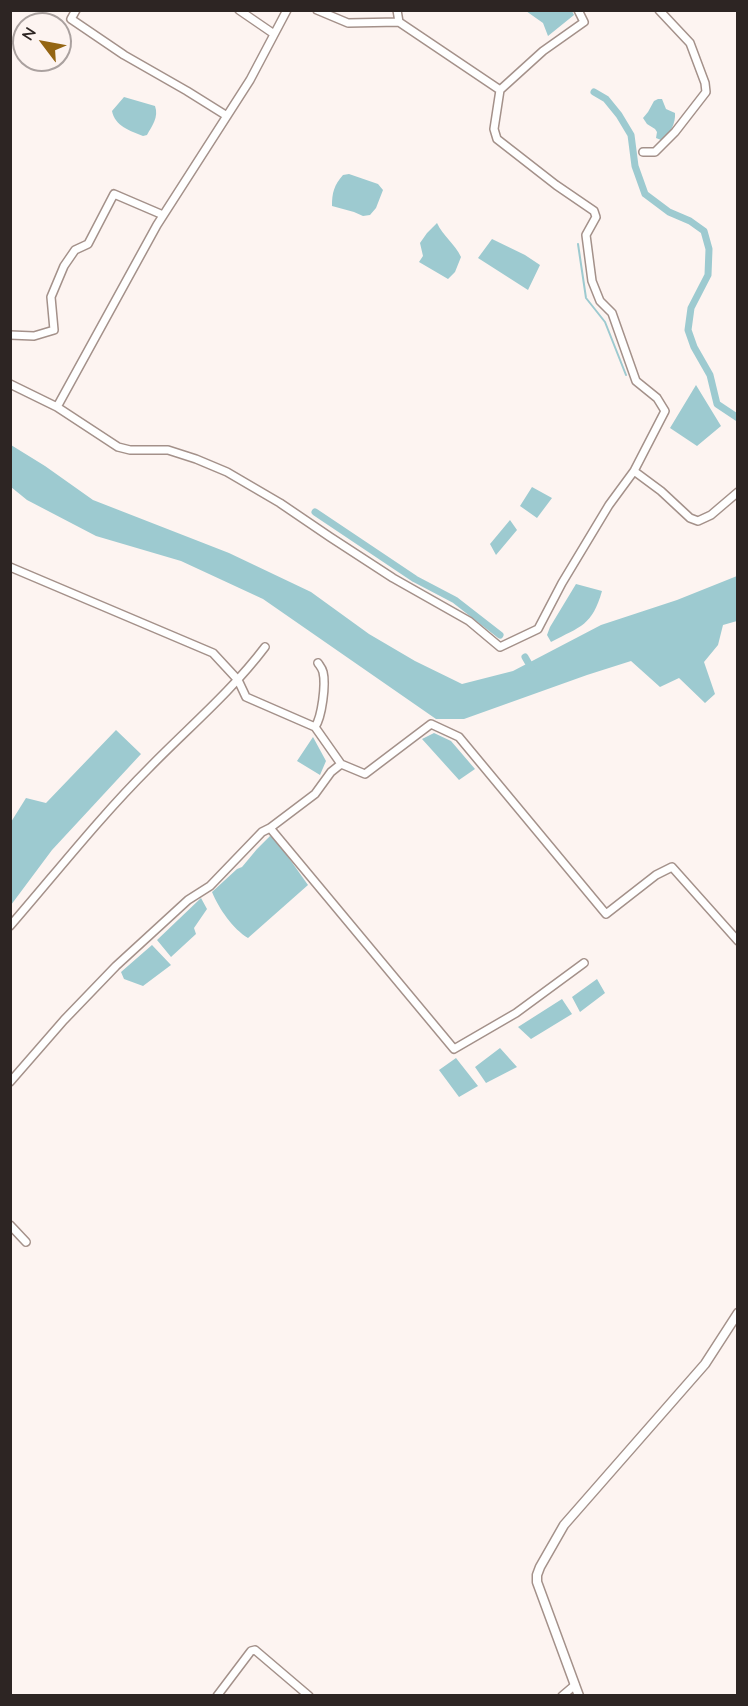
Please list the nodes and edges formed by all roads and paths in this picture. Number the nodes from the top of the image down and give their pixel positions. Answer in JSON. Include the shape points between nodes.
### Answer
{"nodes":[{"id":1,"x":76,"y":10,"type":"edge"},
{"id":2,"x":239,"y":10,"type":"edge"},
{"id":3,"x":287,"y":10,"type":"edge"},
{"id":4,"x":317,"y":10,"type":"edge"},
{"id":5,"x":396,"y":10,"type":"edge"},
{"id":6,"x":578,"y":10,"type":"edge"},
{"id":7,"x":659,"y":10,"type":"edge"},
{"id":8,"x":399,"y":22,"type":"junction"},
{"id":9,"x":274,"y":34,"type":"junction"},
{"id":10,"x":500,"y":90,"type":"junction"},
{"id":11,"x":227,"y":116,"type":"junction"},
{"id":12,"x":643,"y":152,"type":"dead end"},
{"id":13,"x":163,"y":215,"type":"junction"},
{"id":14,"x":10,"y":335,"type":"edge"},
{"id":15,"x":10,"y":384,"type":"edge"},
{"id":16,"x":57,"y":407,"type":"junction"},
{"id":17,"x":633,"y":471,"type":"junction"},
{"id":18,"x":738,"y":492,"type":"edge"},
{"id":19,"x":10,"y":567,"type":"edge"},
{"id":20,"x":266,"y":647,"type":"dead end"},
{"id":21,"x":318,"y":663,"type":"dead end"},
{"id":22,"x":238,"y":680,"type":"junction"},
{"id":23,"x":315,"y":727,"type":"junction"},
{"id":24,"x":341,"y":764,"type":"junction"},
{"id":25,"x":270,"y":828,"type":"junction"},
{"id":26,"x":10,"y":926,"type":"edge"},
{"id":27,"x":738,"y":941,"type":"edge"},
{"id":28,"x":584,"y":963,"type":"dead end"},
{"id":29,"x":10,"y":1082,"type":"edge"},
{"id":30,"x":10,"y":1225,"type":"edge"},
{"id":31,"x":26,"y":1242,"type":"dead end"},
{"id":32,"x":738,"y":1313,"type":"edge"},
{"id":33,"x":575,"y":1685,"type":"junction"},
{"id":34,"x":217,"y":1695,"type":"edge"},
{"id":35,"x":309,"y":1695,"type":"edge"},
{"id":36,"x":562,"y":1695,"type":"edge"},
{"id":37,"x":579,"y":1695,"type":"edge"}],
"edges":[{"from":1,"to":11,"type":"street","via":[[71,19]]},
{"from":2,"to":9,"type":"street"},
{"from":3,"to":9,"type":"street"},
{"from":4,"to":8,"type":"street","via":[[348,23]]},
{"from":5,"to":8,"type":"street"},
{"from":6,"to":10,"type":"street","via":[[584,22],[543,51]]},
{"from":7,"to":12,"type":"street","via":[[690,43],[706,92],[655,152]]},
{"from":8,"to":10,"type":"street"},
{"from":9,"to":11,"type":"street"},
{"from":10,"to":17,"type":"street","via":[[494,129],[497,139],[594,211],[596,217],[586,236],[592,281],[600,301],[612,313],[636,381],[657,398],[665,411]]},
{"from":11,"to":13,"type":"street"},
{"from":13,"to":14,"type":"street","via":[[114,194],[88,243],[75,250],[64,266],[51,297],[54,330],[34,336]]},
{"from":13,"to":16,"type":"street"},
{"from":15,"to":16,"type":"street"},
{"from":16,"to":17,"type":"street","via":[[118,447],[168,450],[227,472],[393,578],[469,621],[500,647],[537,629]]},
{"from":17,"to":18,"type":"street","via":[[698,521]]},
{"from":19,"to":22,"type":"street","via":[[213,653]]},
{"from":20,"to":22,"type":"street"},
{"from":21,"to":23,"type":"street","via":[[323,670],[324,691]]},
{"from":22,"to":23,"type":"street","via":[[246,697]]},
{"from":22,"to":26,"type":"street","via":[[104,816]]},
{"from":23,"to":24,"type":"street"},
{"from":24,"to":25,"type":"street","via":[[315,794]]},
{"from":24,"to":27,"type":"street","via":[[365,774],[431,724],[459,737],[606,914],[672,867]]},
{"from":25,"to":28,"type":"street","via":[[454,1049],[516,1013]]},
{"from":25,"to":29,"type":"street","via":[[261,832],[210,886],[188,900],[116,966]]},
{"from":30,"to":31,"type":"street"},
{"from":32,"to":33,"type":"street","via":[[705,1364],[564,1525],[540,1567],[537,1582]]},
{"from":33,"to":36,"type":"street"},
{"from":33,"to":37,"type":"street"},
{"from":34,"to":35,"type":"street","via":[[255,1650]]}]}
